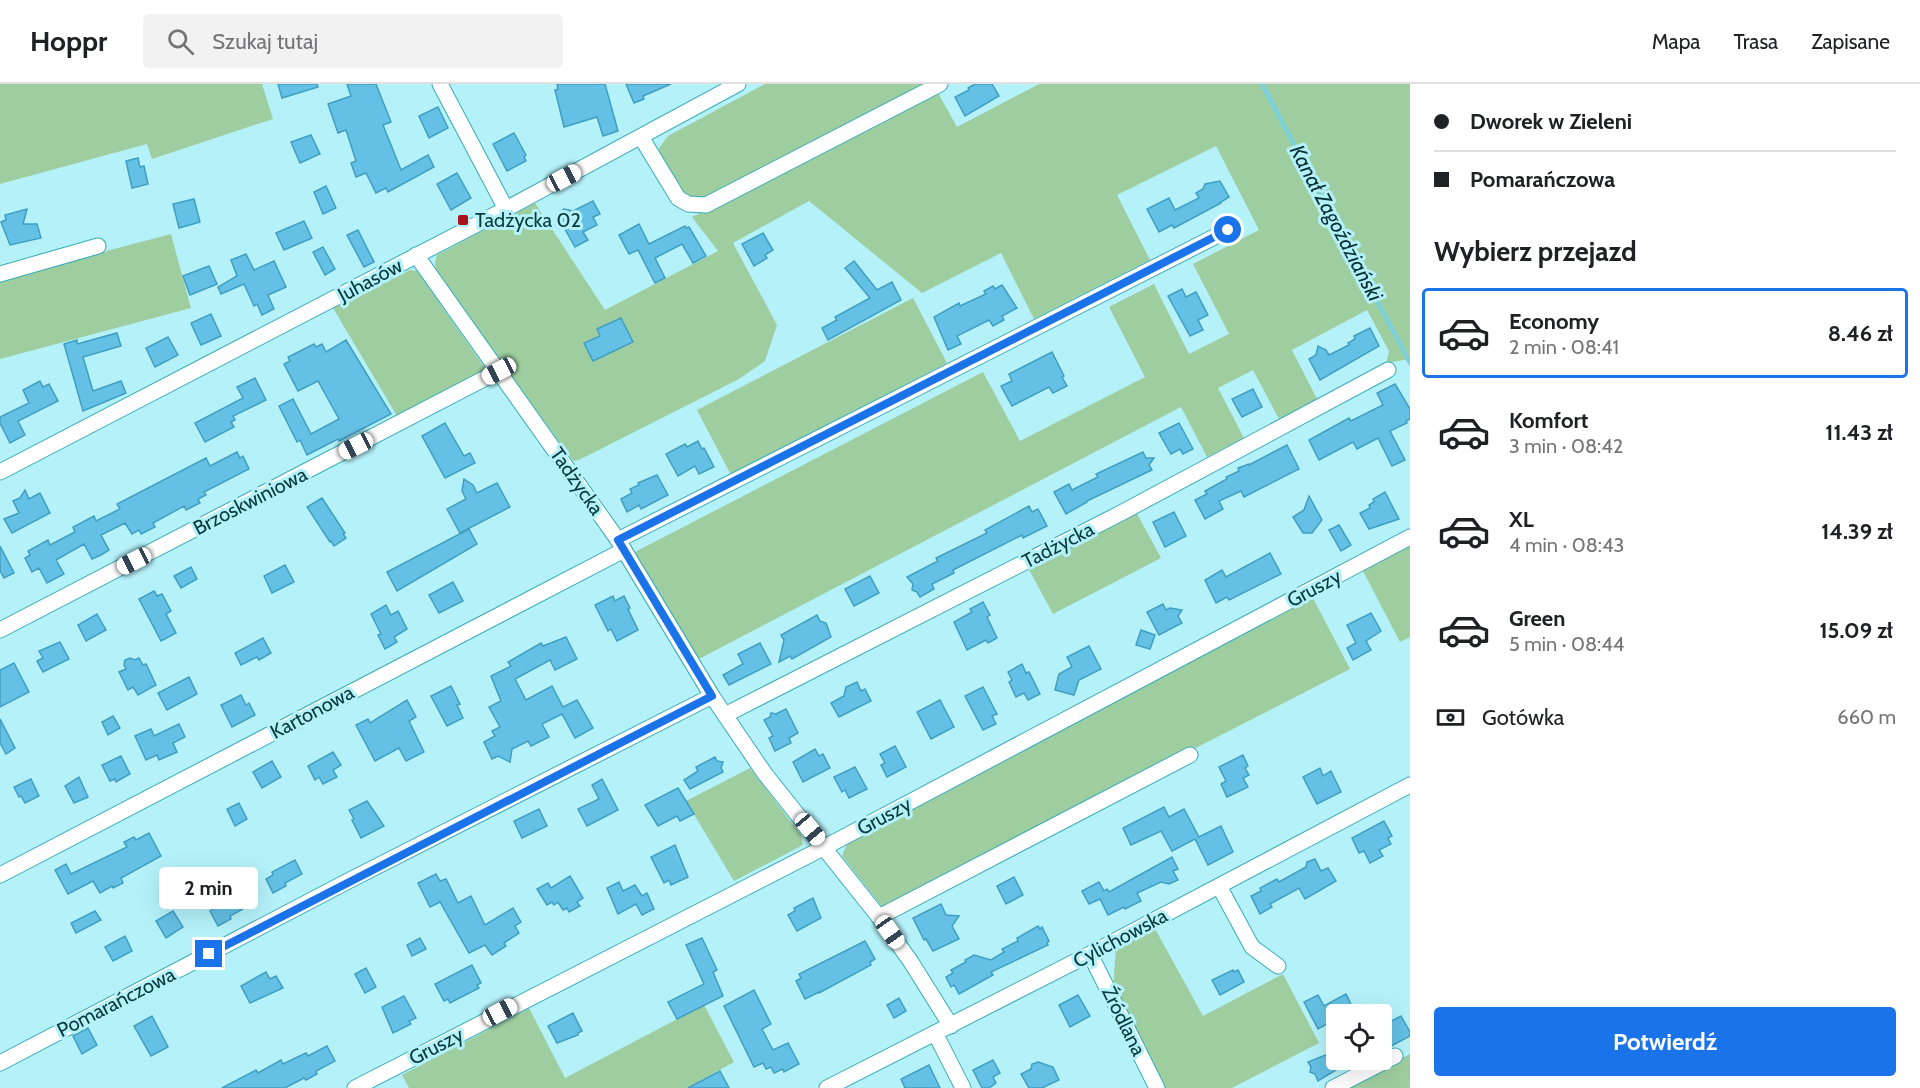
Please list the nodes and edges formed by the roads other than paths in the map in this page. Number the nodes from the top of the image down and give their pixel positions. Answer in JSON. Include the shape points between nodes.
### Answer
{"nodes":[{"id":1,"x":440,"y":84,"type":"edge"},
{"id":2,"x":738,"y":84,"type":"edge"},
{"id":3,"x":940,"y":84,"type":"edge"},
{"id":4,"x":641,"y":137,"type":"junction"},
{"id":5,"x":506,"y":209,"type":"junction"},
{"id":6,"x":1228,"y":230,"type":"dead end"},
{"id":7,"x":98,"y":246,"type":"dead end"},
{"id":8,"x":416,"y":255,"type":"junction"},
{"id":9,"x":0,"y":274,"type":"edge"},
{"id":10,"x":1388,"y":370,"type":"dead end"},
{"id":11,"x":499,"y":371,"type":"junction"},
{"id":12,"x":0,"y":472,"type":"edge"},
{"id":13,"x":1410,"y":537,"type":"edge"},
{"id":14,"x":621,"y":545,"type":"junction"},
{"id":15,"x":0,"y":630,"type":"edge"},
{"id":16,"x":712,"y":696,"type":"junction"},
{"id":17,"x":725,"y":715,"type":"junction"},
{"id":18,"x":1190,"y":755,"type":"dead end"},
{"id":19,"x":1410,"y":785,"type":"edge"},
{"id":20,"x":825,"y":847,"type":"junction"},
{"id":21,"x":0,"y":875,"type":"edge"},
{"id":22,"x":1219,"y":886,"type":"junction"},
{"id":23,"x":879,"y":916,"type":"junction"},
{"id":24,"x":1090,"y":954,"type":"junction"},
{"id":25,"x":1278,"y":966,"type":"dead end"},
{"id":26,"x":951,"y":1026,"type":"junction"},
{"id":27,"x":935,"y":1033,"type":"junction"},
{"id":28,"x":1395,"y":1056,"type":"dead end"},
{"id":29,"x":0,"y":1063,"type":"edge"},
{"id":30,"x":355,"y":1088,"type":"edge"},
{"id":31,"x":827,"y":1088,"type":"edge"},
{"id":32,"x":963,"y":1088,"type":"edge"},
{"id":33,"x":1157,"y":1088,"type":"edge"},
{"id":34,"x":1333,"y":1088,"type":"edge"}],
"edges":[{"from":1,"to":5,"type":"street"},
{"from":2,"to":4,"type":"street","name":"Juhasów"},
{"from":3,"to":4,"type":"street","via":[[706,205],[688,204],[678,198]]},
{"from":4,"to":5,"type":"street","name":"Juhasów"},
{"from":5,"to":8,"type":"street","name":"Juhasów"},
{"from":6,"to":14,"type":"street","name":"Kartonowa"},
{"from":7,"to":9,"type":"street"},
{"from":8,"to":11,"type":"street","name":"Tadżycka"},
{"from":8,"to":12,"type":"street","name":"Juhasów"},
{"from":10,"to":17,"type":"street","name":"Tadżycka","via":[[1121,513]]},
{"from":11,"to":14,"type":"street","name":"Tadżycka"},
{"from":11,"to":15,"type":"street","name":"Brzoskwiniowa"},
{"from":13,"to":20,"type":"street","name":"Gruszy"},
{"from":14,"to":16,"type":"street","name":"Tadżycka"},
{"from":14,"to":21,"type":"street","name":"Kartonowa"},
{"from":16,"to":17,"type":"street","name":"Tadżycka"},
{"from":16,"to":29,"type":"street","name":"Pomarańczowa"},
{"from":17,"to":20,"type":"street","name":"Tadżycka","via":[[765,774]]},
{"from":18,"to":23,"type":"street"},
{"from":19,"to":22,"type":"street","name":"Cylichowska"},
{"from":20,"to":23,"type":"street","name":"Tadżycka"},
{"from":20,"to":30,"type":"street","name":"Gruszy"},
{"from":22,"to":24,"type":"street","name":"Cylichowska"},
{"from":22,"to":25,"type":"street","via":[[1252,947]]},
{"from":23,"to":26,"type":"street","name":"Tadżycka"},
{"from":24,"to":26,"type":"street","name":"Cylichowska"},
{"from":24,"to":33,"type":"street","name":"Źródlana"},
{"from":26,"to":27,"type":"street","name":"Cylichowska"},
{"from":27,"to":31,"type":"street","name":"Cylichowska"},
{"from":27,"to":32,"type":"street"},
{"from":28,"to":34,"type":"street"}]}
